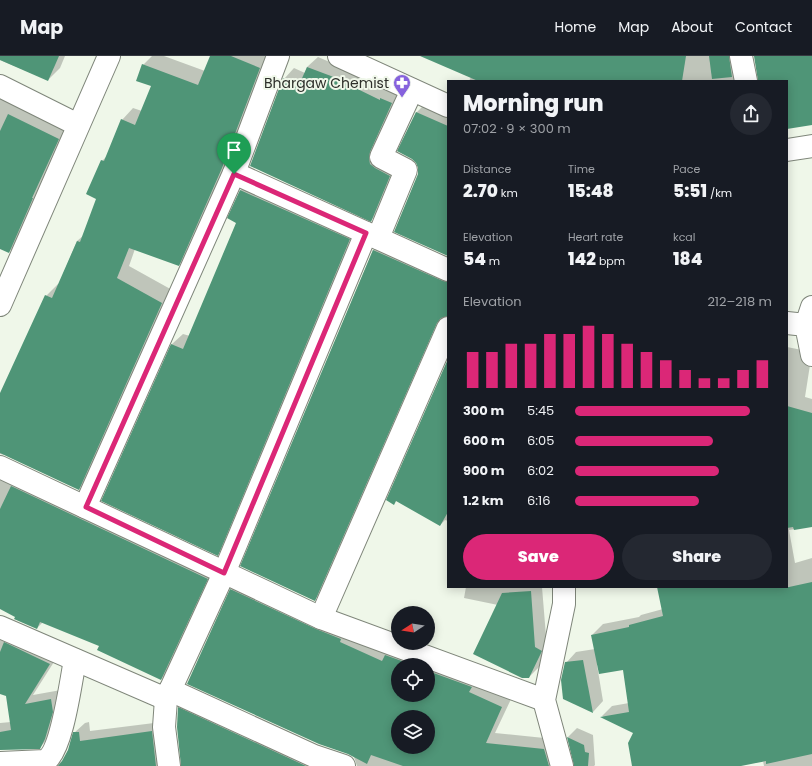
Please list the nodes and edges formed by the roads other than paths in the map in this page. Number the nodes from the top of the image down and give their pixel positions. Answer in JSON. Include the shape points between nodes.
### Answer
{"nodes":[{"id":1,"x":109,"y":56,"type":"edge"},
{"id":2,"x":278,"y":56,"type":"edge"},
{"id":3,"x":339,"y":56,"type":"edge"},
{"id":4,"x":741,"y":56,"type":"edge"},
{"id":5,"x":746,"y":80,"type":"edge"},
{"id":6,"x":0,"y":86,"type":"edge"},
{"id":7,"x":412,"y":90,"type":"junction"},
{"id":8,"x":447,"y":106,"type":"edge"},
{"id":9,"x":78,"y":125,"type":"junction"},
{"id":10,"x":812,"y":146,"type":"edge"},
{"id":11,"x":788,"y":150,"type":"edge"},
{"id":12,"x":234,"y":174,"type":"junction"},
{"id":13,"x":372,"y":235,"type":"junction"},
{"id":14,"x":447,"y":270,"type":"edge"},
{"id":15,"x":3,"y":291,"type":"edge"},
{"id":16,"x":802,"y":318,"type":"edge"},
{"id":17,"x":447,"y":330,"type":"edge"},
{"id":18,"x":812,"y":355,"type":"edge"},
{"id":19,"x":0,"y":467,"type":"edge"},
{"id":20,"x":86,"y":507,"type":"junction"},
{"id":21,"x":224,"y":573,"type":"junction"},
{"id":22,"x":564,"y":588,"type":"edge"},
{"id":23,"x":321,"y":618,"type":"junction"},
{"id":24,"x":0,"y":628,"type":"edge"},
{"id":25,"x":75,"y":660,"type":"junction"},
{"id":26,"x":168,"y":694,"type":"junction"},
{"id":27,"x":544,"y":700,"type":"junction"},
{"id":28,"x":0,"y":763,"type":"edge"},
{"id":29,"x":169,"y":766,"type":"edge"},
{"id":30,"x":344,"y":766,"type":"edge"},
{"id":31,"x":562,"y":766,"type":"edge"}],
"edges":[{"from":1,"to":9,"type":"street"},
{"from":2,"to":12,"type":"street"},
{"from":3,"to":7,"type":"street"},
{"from":4,"to":5,"type":"street"},
{"from":6,"to":9,"type":"street"},
{"from":7,"to":8,"type":"street"},
{"from":7,"to":13,"type":"street","via":[[381,157],[406,170]]},
{"from":9,"to":15,"type":"street"},
{"from":10,"to":11,"type":"street"},
{"from":12,"to":13,"type":"street"},
{"from":12,"to":20,"type":"street"},
{"from":13,"to":14,"type":"street"},
{"from":13,"to":21,"type":"street"},
{"from":16,"to":18,"type":"street"},
{"from":17,"to":23,"type":"street"},
{"from":19,"to":20,"type":"street"},
{"from":20,"to":21,"type":"street"},
{"from":21,"to":23,"type":"street"},
{"from":21,"to":26,"type":"street"},
{"from":22,"to":27,"type":"street","via":[[564,604]]},
{"from":23,"to":27,"type":"street"},
{"from":24,"to":25,"type":"street"},
{"from":25,"to":26,"type":"street"},
{"from":25,"to":28,"type":"street","via":[[62,724],[50,758],[45,761]]},
{"from":26,"to":29,"type":"street","via":[[164,728]]},
{"from":26,"to":30,"type":"street","via":[[314,756]]},
{"from":27,"to":31,"type":"street"}]}
